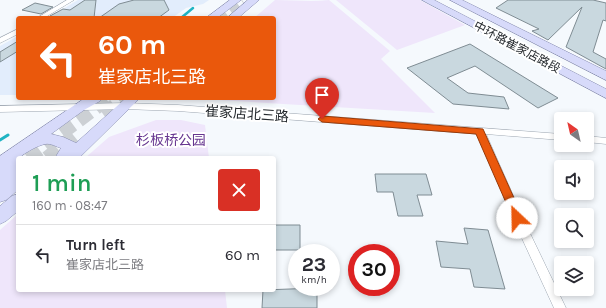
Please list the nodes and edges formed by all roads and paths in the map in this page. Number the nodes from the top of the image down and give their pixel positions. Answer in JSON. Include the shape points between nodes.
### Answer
{"nodes":[{"id":1,"x":71,"y":0,"type":"edge"},
{"id":2,"x":236,"y":0,"type":"edge"},
{"id":3,"x":254,"y":0,"type":"edge"},
{"id":4,"x":427,"y":0,"type":"edge"},
{"id":5,"x":435,"y":0,"type":"edge"},
{"id":6,"x":445,"y":0,"type":"edge"},
{"id":7,"x":455,"y":0,"type":"edge"},
{"id":8,"x":43,"y":16,"type":"edge"},
{"id":9,"x":214,"y":16,"type":"edge"},
{"id":10,"x":234,"y":16,"type":"edge"},
{"id":11,"x":16,"y":32,"type":"edge"},
{"id":12,"x":0,"y":41,"type":"edge"},
{"id":13,"x":606,"y":76,"type":"edge"},
{"id":14,"x":606,"y":82,"type":"edge"},
{"id":15,"x":606,"y":90,"type":"edge"},
{"id":16,"x":606,"y":94,"type":"edge"},
{"id":17,"x":91,"y":100,"type":"edge"},
{"id":18,"x":130,"y":102,"type":"edge"},
{"id":19,"x":79,"y":107,"type":"junction"},
{"id":20,"x":0,"y":109,"type":"edge"},
{"id":21,"x":480,"y":131,"type":"junction"},
{"id":22,"x":554,"y":136,"type":"edge"},
{"id":23,"x":594,"y":140,"type":"edge"},
{"id":24,"x":606,"y":141,"type":"edge"},
{"id":25,"x":20,"y":156,"type":"edge"},
{"id":26,"x":21,"y":156,"type":"edge"},
{"id":27,"x":64,"y":156,"type":"edge"},
{"id":28,"x":71,"y":156,"type":"edge"},
{"id":29,"x":16,"y":159,"type":"edge"},
{"id":30,"x":16,"y":160,"type":"edge"},
{"id":31,"x":0,"y":164,"type":"edge"},
{"id":32,"x":0,"y":179,"type":"edge"},
{"id":33,"x":16,"y":183,"type":"edge"},
{"id":34,"x":0,"y":195,"type":"edge"},
{"id":35,"x":16,"y":203,"type":"edge"},
{"id":36,"x":0,"y":216,"type":"edge"},
{"id":37,"x":560,"y":308,"type":"edge"}],
"edges":[{"from":1,"to":8,"type":"street"},
{"from":2,"to":9,"type":"main road"},
{"from":3,"to":10,"type":"main road"},
{"from":4,"to":16,"type":"main road","name":"中环路崔家店路段"},
{"from":5,"to":15,"type":"main road"},
{"from":6,"to":14,"type":"main road"},
{"from":7,"to":13,"type":"main road","name":"中环路崔家店路段"},
{"from":11,"to":12,"type":"street"},
{"from":17,"to":19,"type":"main road"},
{"from":18,"to":19,"type":"street","name":"崔家店北三路"},
{"from":18,"to":21,"type":"street","name":"崔家店北三路","via":[[178,108]]},
{"from":18,"to":28,"type":"main road"},
{"from":19,"to":20,"type":"street","name":"崔家店北三路"},
{"from":19,"to":25,"type":"main road"},
{"from":21,"to":22,"type":"street","name":"崔家店北三路"},
{"from":21,"to":37,"type":"street"},
{"from":23,"to":24,"type":"street"},
{"from":26,"to":27,"type":"main road","via":[[44,138],[70,146]]},
{"from":29,"to":31,"type":"main road"},
{"from":30,"to":32,"type":"main road"},
{"from":33,"to":34,"type":"main road"},
{"from":35,"to":36,"type":"main road"}]}
